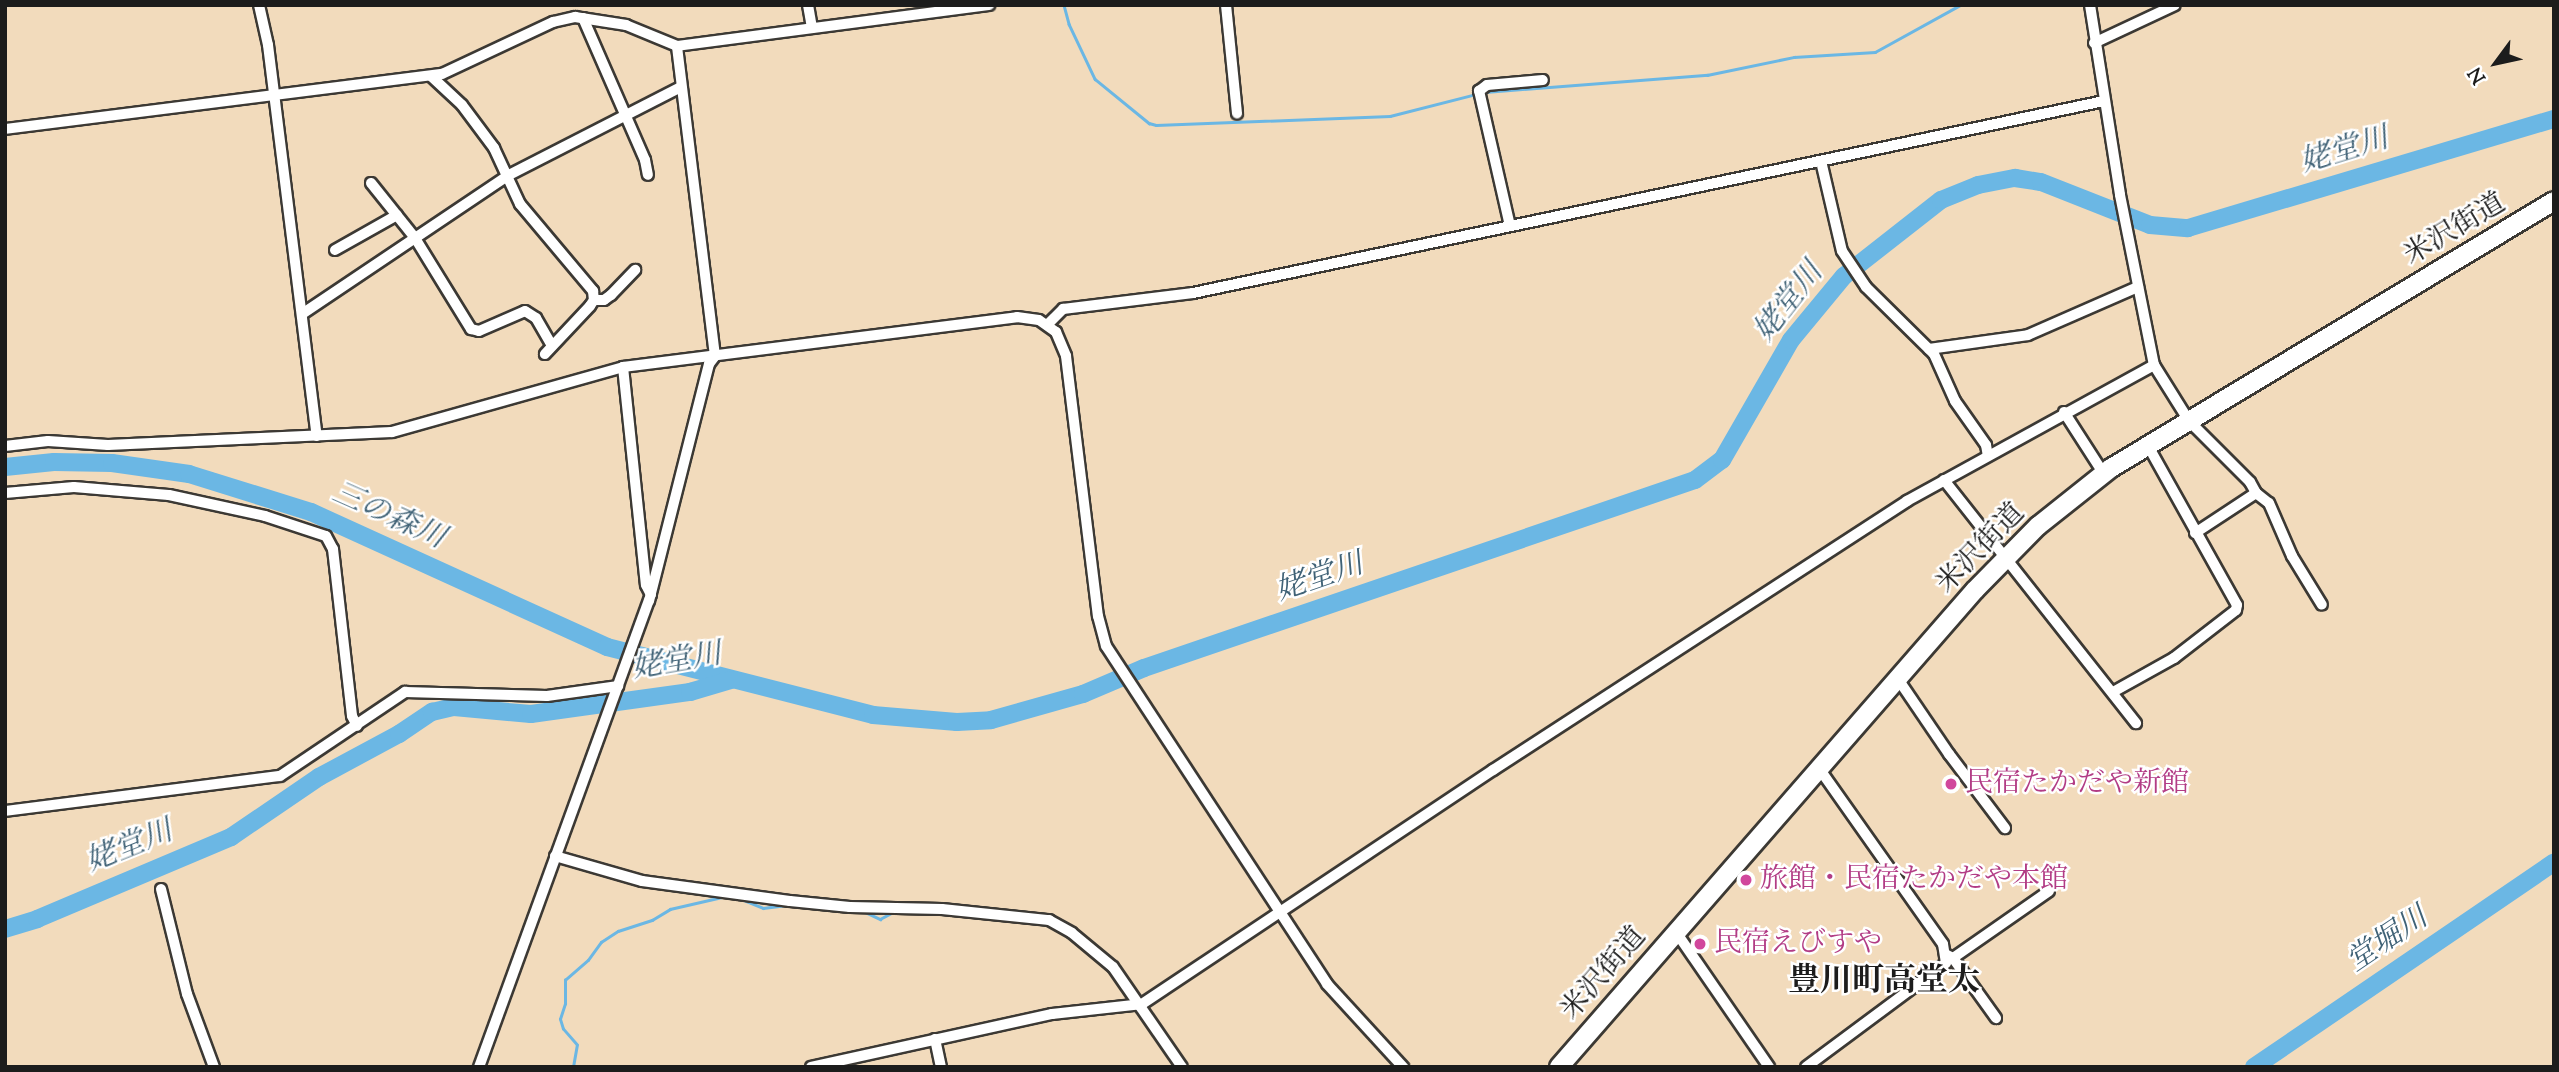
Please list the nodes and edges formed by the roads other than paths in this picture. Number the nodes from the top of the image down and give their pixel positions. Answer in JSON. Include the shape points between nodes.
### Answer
{"nodes":[{"id":1,"x":259,"y":5,"type":"edge"},
{"id":2,"x":808,"y":5,"type":"edge"},
{"id":3,"x":989,"y":5,"type":"edge"},
{"id":4,"x":1226,"y":5,"type":"edge"},
{"id":5,"x":2090,"y":5,"type":"edge"},
{"id":6,"x":2175,"y":5,"type":"edge"},
{"id":7,"x":583,"y":18,"type":"junction"},
{"id":8,"x":812,"y":28,"type":"junction"},
{"id":9,"x":2094,"y":43,"type":"junction"},
{"id":10,"x":677,"y":46,"type":"junction"},
{"id":11,"x":432,"y":76,"type":"junction"},
{"id":12,"x":1543,"y":80,"type":"dead end"},
{"id":13,"x":681,"y":88,"type":"junction"},
{"id":14,"x":274,"y":96,"type":"junction"},
{"id":15,"x":2104,"y":101,"type":"junction"},
{"id":16,"x":1237,"y":113,"type":"dead end"},
{"id":17,"x":624,"y":114,"type":"junction"},
{"id":18,"x":5,"y":130,"type":"edge"},
{"id":19,"x":1821,"y":161,"type":"junction"},
{"id":20,"x":509,"y":175,"type":"junction"},
{"id":21,"x":648,"y":175,"type":"dead end"},
{"id":22,"x":372,"y":183,"type":"dead end"},
{"id":23,"x":2554,"y":201,"type":"edge"},
{"id":24,"x":397,"y":215,"type":"junction"},
{"id":25,"x":1510,"y":226,"type":"junction"},
{"id":26,"x":415,"y":238,"type":"junction"},
{"id":27,"x":335,"y":250,"type":"dead end"},
{"id":28,"x":635,"y":270,"type":"dead end"},
{"id":29,"x":2138,"y":286,"type":"junction"},
{"id":30,"x":594,"y":300,"type":"junction"},
{"id":31,"x":302,"y":313,"type":"junction"},
{"id":32,"x":1048,"y":325,"type":"junction"},
{"id":33,"x":1929,"y":349,"type":"junction"},
{"id":34,"x":716,"y":356,"type":"junction"},
{"id":35,"x":2154,"y":365,"type":"junction"},
{"id":36,"x":623,"y":367,"type":"junction"},
{"id":37,"x":2064,"y":412,"type":"junction"},
{"id":38,"x":2189,"y":421,"type":"junction"},
{"id":39,"x":317,"y":436,"type":"junction"},
{"id":40,"x":5,"y":446,"type":"edge"},
{"id":41,"x":2148,"y":446,"type":"junction"},
{"id":42,"x":1988,"y":456,"type":"junction"},
{"id":43,"x":2104,"y":474,"type":"junction"},
{"id":44,"x":1944,"y":480,"type":"junction"},
{"id":45,"x":5,"y":493,"type":"edge"},
{"id":46,"x":2256,"y":493,"type":"junction"},
{"id":47,"x":2194,"y":533,"type":"junction"},
{"id":48,"x":2006,"y":558,"type":"junction"},
{"id":49,"x":650,"y":595,"type":"junction"},
{"id":50,"x":2322,"y":605,"type":"dead end"},
{"id":51,"x":1898,"y":679,"type":"junction"},
{"id":52,"x":617,"y":688,"type":"junction"},
{"id":53,"x":2113,"y":692,"type":"junction"},
{"id":54,"x":2136,"y":723,"type":"dead end"},
{"id":55,"x":357,"y":726,"type":"junction"},
{"id":56,"x":1819,"y":768,"type":"junction"},
{"id":57,"x":5,"y":811,"type":"edge"},
{"id":58,"x":2005,"y":828,"type":"dead end"},
{"id":59,"x":555,"y":856,"type":"junction"},
{"id":60,"x":161,"y":889,"type":"dead end"},
{"id":61,"x":2049,"y":891,"type":"dead end"},
{"id":62,"x":1282,"y":911,"type":"junction"},
{"id":63,"x":1675,"y":932,"type":"junction"},
{"id":64,"x":1950,"y":956,"type":"junction"},
{"id":65,"x":1142,"y":1004,"type":"junction"},
{"id":66,"x":1996,"y":1018,"type":"dead end"},
{"id":67,"x":935,"y":1039,"type":"junction"},
{"id":68,"x":213,"y":1067,"type":"edge"},
{"id":69,"x":480,"y":1067,"type":"edge"},
{"id":70,"x":811,"y":1067,"type":"edge"},
{"id":71,"x":941,"y":1067,"type":"edge"},
{"id":72,"x":1182,"y":1067,"type":"edge"},
{"id":73,"x":1403,"y":1067,"type":"edge"},
{"id":74,"x":1559,"y":1067,"type":"edge"},
{"id":75,"x":1769,"y":1067,"type":"edge"},
{"id":76,"x":1806,"y":1067,"type":"edge"}],
"edges":[{"from":1,"to":14,"type":"street"},
{"from":2,"to":8,"type":"street"},
{"from":3,"to":8,"type":"street"},
{"from":4,"to":16,"type":"street"},
{"from":5,"to":9,"type":"street"},
{"from":6,"to":9,"type":"street"},
{"from":7,"to":10,"type":"street","via":[[626,25]]},
{"from":7,"to":11,"type":"street","via":[[553,22]]},
{"from":7,"to":17,"type":"street"},
{"from":8,"to":10,"type":"street"},
{"from":9,"to":15,"type":"street"},
{"from":10,"to":13,"type":"street"},
{"from":11,"to":14,"type":"street"},
{"from":11,"to":20,"type":"street","via":[[462,105]]},
{"from":12,"to":25,"type":"street","via":[[1487,85],[1479,90]]},
{"from":13,"to":17,"type":"street"},
{"from":13,"to":34,"type":"street"},
{"from":14,"to":18,"type":"street"},
{"from":14,"to":31,"type":"street"},
{"from":15,"to":19,"type":"street"},
{"from":15,"to":29,"type":"street"},
{"from":17,"to":20,"type":"street"},
{"from":17,"to":21,"type":"street"},
{"from":19,"to":25,"type":"street"},
{"from":19,"to":33,"type":"street","via":[[1842,251],[1862,282]]},
{"from":20,"to":26,"type":"street"},
{"from":20,"to":30,"type":"street","via":[[520,204],[573,264],[593,291]]},
{"from":22,"to":24,"type":"street"},
{"from":23,"to":38,"type":"highway","name":"米沢街道"},
{"from":24,"to":26,"type":"street"},
{"from":24,"to":27,"type":"street"},
{"from":25,"to":32,"type":"street","via":[[1193,293],[1063,309]]},
{"from":26,"to":30,"type":"street","via":[[471,329],[480,331],[525,311],[536,318],[548,350]]},
{"from":26,"to":31,"type":"street"},
{"from":28,"to":30,"type":"street","via":[[611,295]]},
{"from":29,"to":33,"type":"street","via":[[2028,335]]},
{"from":29,"to":35,"type":"street"},
{"from":31,"to":39,"type":"street"},
{"from":32,"to":34,"type":"street","via":[[1017,317]]},
{"from":32,"to":62,"type":"street","via":[[1063,343],[1066,356],[1100,631]]},
{"from":33,"to":42,"type":"street","via":[[1955,401],[1986,444]]},
{"from":34,"to":36,"type":"street"},
{"from":34,"to":49,"type":"street","via":[[709,364]]},
{"from":35,"to":37,"type":"street"},
{"from":35,"to":38,"type":"street"},
{"from":36,"to":39,"type":"street","via":[[393,432]]},
{"from":36,"to":49,"type":"street"},
{"from":37,"to":42,"type":"street"},
{"from":37,"to":43,"type":"street"},
{"from":38,"to":41,"type":"highway","name":"米沢街道"},
{"from":38,"to":46,"type":"street"},
{"from":39,"to":40,"type":"street","via":[[108,445],[48,441]]},
{"from":41,"to":43,"type":"highway","name":"米沢街道"},
{"from":41,"to":47,"type":"street"},
{"from":42,"to":44,"type":"street"},
{"from":43,"to":48,"type":"highway","name":"米沢街道","via":[[2046,519]]},
{"from":44,"to":48,"type":"street"},
{"from":44,"to":62,"type":"street"},
{"from":45,"to":55,"type":"street","via":[[75,487],[169,495],[265,516],[327,536],[333,549],[352,716]]},
{"from":46,"to":47,"type":"street"},
{"from":46,"to":50,"type":"street","via":[[2269,503],[2292,556]]},
{"from":47,"to":53,"type":"street","via":[[2236,610],[2174,658]]},
{"from":48,"to":51,"type":"highway","name":"米沢街道"},
{"from":48,"to":53,"type":"street"},
{"from":49,"to":52,"type":"street"},
{"from":51,"to":56,"type":"highway","name":"米沢街道"},
{"from":51,"to":58,"type":"street"},
{"from":52,"to":55,"type":"street","via":[[547,696],[405,691]]},
{"from":52,"to":59,"type":"street"},
{"from":53,"to":54,"type":"street"},
{"from":55,"to":57,"type":"street","via":[[280,776]]},
{"from":56,"to":63,"type":"highway","name":"米沢街道"},
{"from":56,"to":64,"type":"street"},
{"from":59,"to":65,"type":"street","via":[[642,881],[790,901],[1044,918],[1072,933],[1114,967]]},
{"from":59,"to":69,"type":"street"},
{"from":60,"to":68,"type":"street","via":[[187,994]]},
{"from":61,"to":64,"type":"street"},
{"from":62,"to":65,"type":"street"},
{"from":62,"to":73,"type":"street","via":[[1327,984]]},
{"from":63,"to":74,"type":"highway","name":"米沢街道"},
{"from":63,"to":75,"type":"street"},
{"from":64,"to":66,"type":"street"},
{"from":64,"to":76,"type":"street","via":[[1940,970]]},
{"from":65,"to":67,"type":"street","via":[[1052,1014]]},
{"from":65,"to":72,"type":"street"},
{"from":67,"to":70,"type":"street"},
{"from":67,"to":71,"type":"street"}]}
